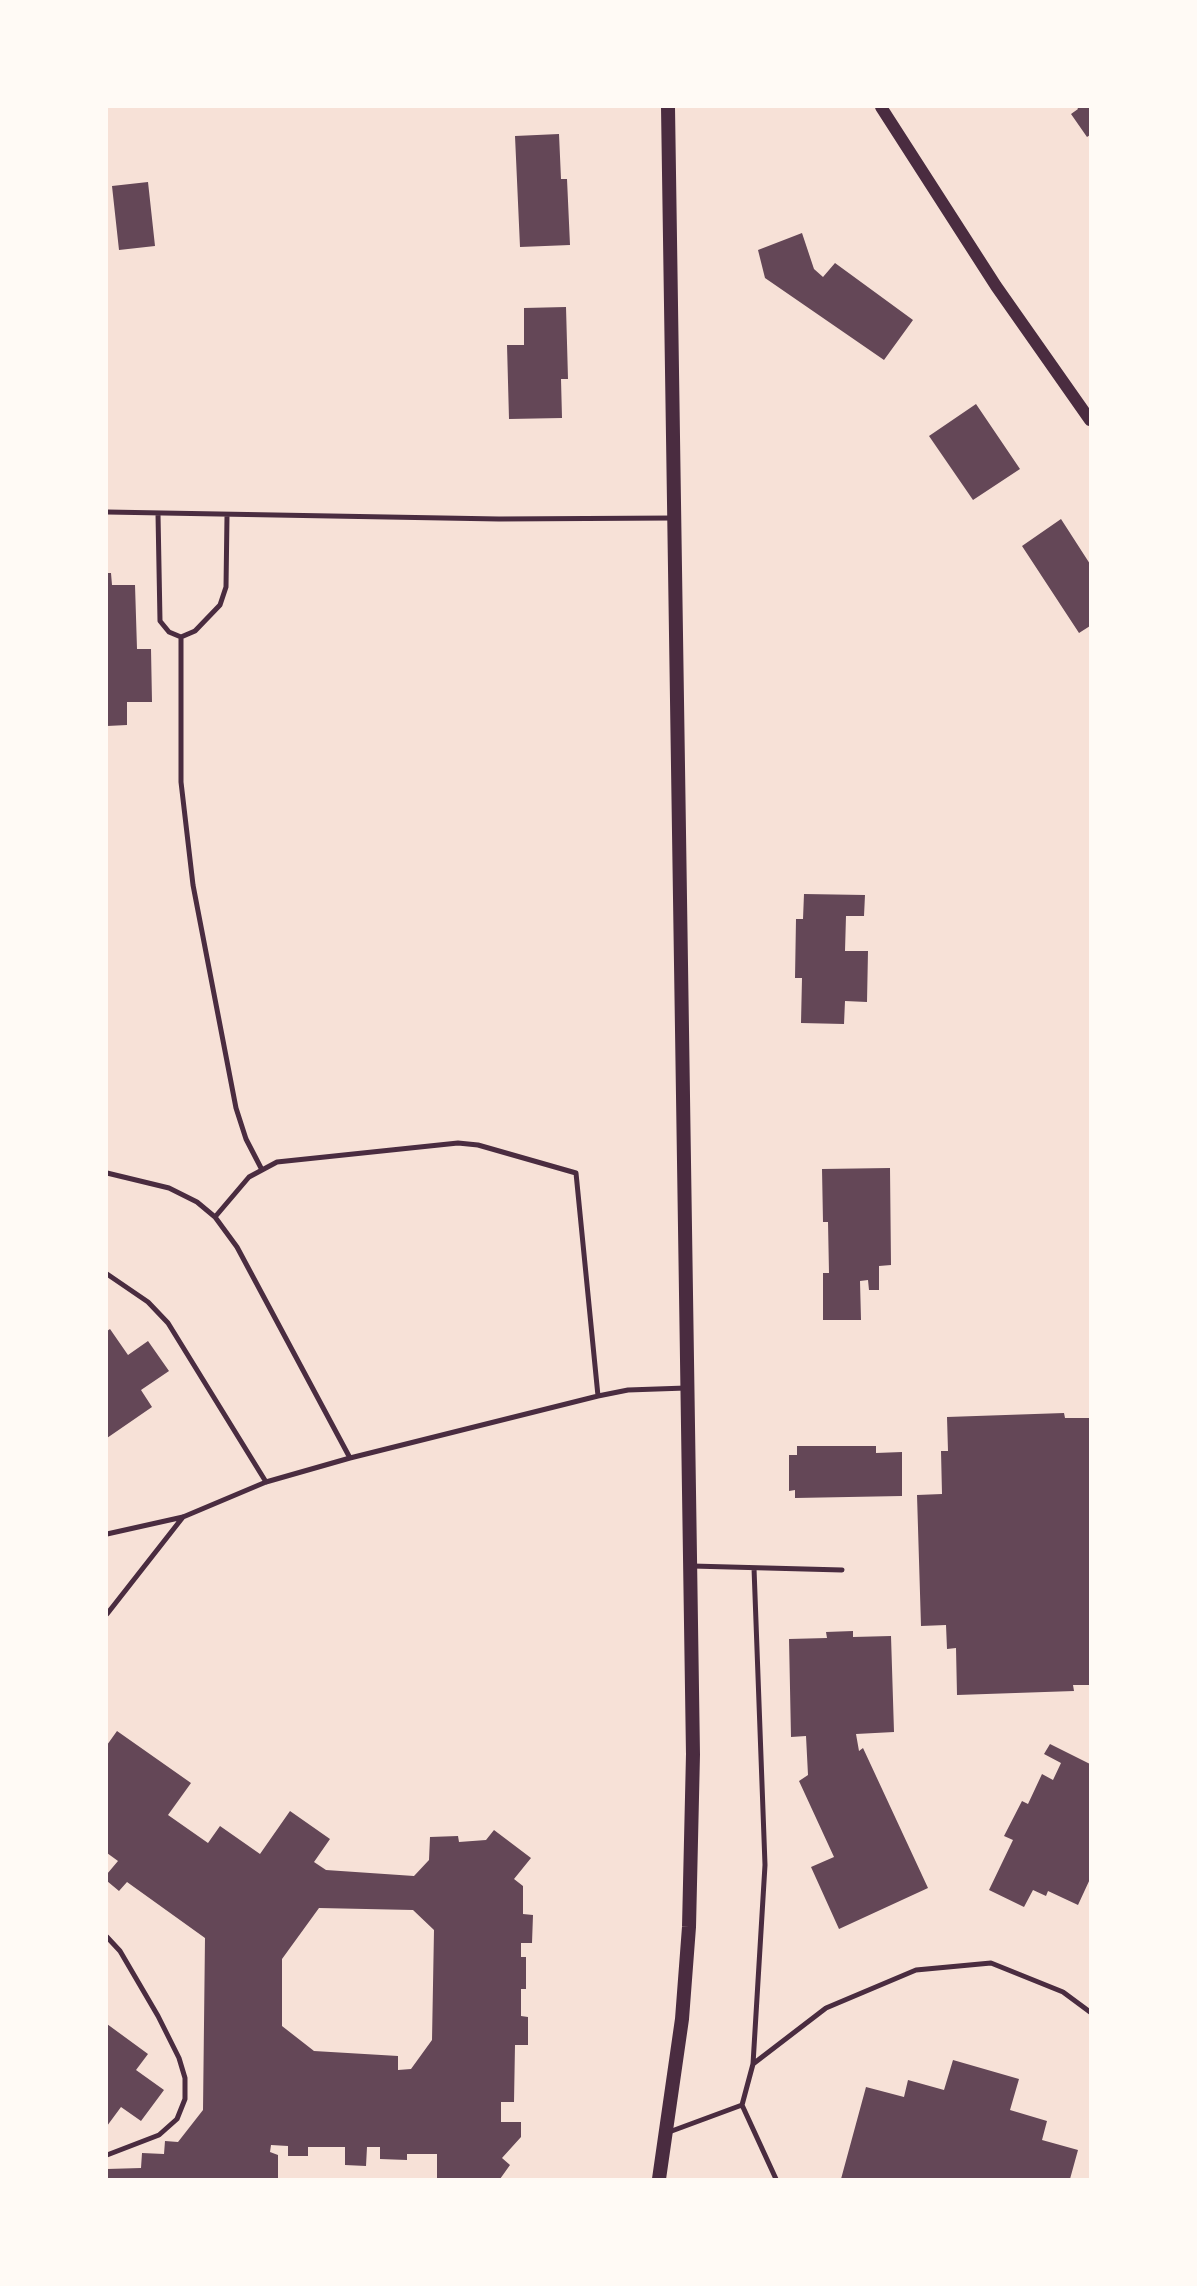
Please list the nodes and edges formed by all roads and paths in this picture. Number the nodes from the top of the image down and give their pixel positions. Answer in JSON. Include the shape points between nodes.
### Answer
{"nodes":[{"id":1,"x":667,"y":107,"type":"edge"},
{"id":2,"x":881,"y":107,"type":"edge"},
{"id":3,"x":1090,"y":420,"type":"edge"},
{"id":4,"x":107,"y":512,"type":"edge"},
{"id":5,"x":158,"y":514,"type":"junction"},
{"id":6,"x":228,"y":516,"type":"junction"},
{"id":7,"x":674,"y":518,"type":"junction"},
{"id":8,"x":181,"y":637,"type":"junction"},
{"id":9,"x":261,"y":1168,"type":"junction"},
{"id":10,"x":107,"y":1173,"type":"edge"},
{"id":11,"x":215,"y":1217,"type":"junction"},
{"id":12,"x":107,"y":1274,"type":"edge"},
{"id":13,"x":689,"y":1388,"type":"junction"},
{"id":14,"x":598,"y":1396,"type":"junction"},
{"id":15,"x":350,"y":1458,"type":"junction"},
{"id":16,"x":266,"y":1482,"type":"junction"},
{"id":17,"x":183,"y":1517,"type":"junction"},
{"id":18,"x":107,"y":1534,"type":"edge"},
{"id":19,"x":692,"y":1566,"type":"junction"},
{"id":20,"x":754,"y":1568,"type":"junction"},
{"id":21,"x":842,"y":1570,"type":"dead end"},
{"id":22,"x":107,"y":1614,"type":"edge"},
{"id":23,"x":107,"y":1937,"type":"edge"},
{"id":24,"x":1090,"y":2012,"type":"edge"},
{"id":25,"x":753,"y":2064,"type":"junction"},
{"id":26,"x":742,"y":2105,"type":"junction"},
{"id":27,"x":667,"y":2133,"type":"junction"},
{"id":28,"x":107,"y":2155,"type":"edge"},
{"id":29,"x":659,"y":2179,"type":"edge"},
{"id":30,"x":776,"y":2179,"type":"edge"}],
"edges":[{"from":1,"to":7,"type":"main road"},
{"from":2,"to":3,"type":"street","via":[[988,275]]},
{"from":4,"to":5,"type":"lane"},
{"from":5,"to":6,"type":"lane"},
{"from":5,"to":8,"type":"lane","via":[[160,621]]},
{"from":6,"to":7,"type":"lane"},
{"from":6,"to":8,"type":"lane","via":[[226,587],[220,606],[195,631]]},
{"from":7,"to":13,"type":"main road"},
{"from":8,"to":9,"type":"lane","via":[[181,782],[193,885],[236,1108]]},
{"from":9,"to":11,"type":"lane"},
{"from":9,"to":14,"type":"lane","via":[[278,1162],[458,1143],[576,1172]]},
{"from":10,"to":11,"type":"lane","via":[[169,1188]]},
{"from":11,"to":15,"type":"lane","via":[[237,1247]]},
{"from":12,"to":16,"type":"lane","via":[[148,1302],[168,1323]]},
{"from":13,"to":14,"type":"lane","via":[[649,1388]]},
{"from":13,"to":19,"type":"main road"},
{"from":14,"to":15,"type":"lane"},
{"from":15,"to":16,"type":"lane"},
{"from":16,"to":17,"type":"lane"},
{"from":17,"to":18,"type":"lane"},
{"from":17,"to":22,"type":"lane"},
{"from":19,"to":20,"type":"lane"},
{"from":19,"to":27,"type":"main road","via":[[691,1872],[681,2019]]},
{"from":20,"to":21,"type":"lane"},
{"from":20,"to":25,"type":"lane","via":[[765,1865]]},
{"from":23,"to":28,"type":"lane","via":[[152,2005],[179,2059],[185,2099],[177,2119],[159,2135]]},
{"from":24,"to":25,"type":"lane","via":[[1063,1992],[991,1963],[916,1970],[826,2008]]},
{"from":25,"to":26,"type":"lane"},
{"from":26,"to":27,"type":"lane"},
{"from":26,"to":30,"type":"lane"},
{"from":27,"to":29,"type":"main road"}]}
